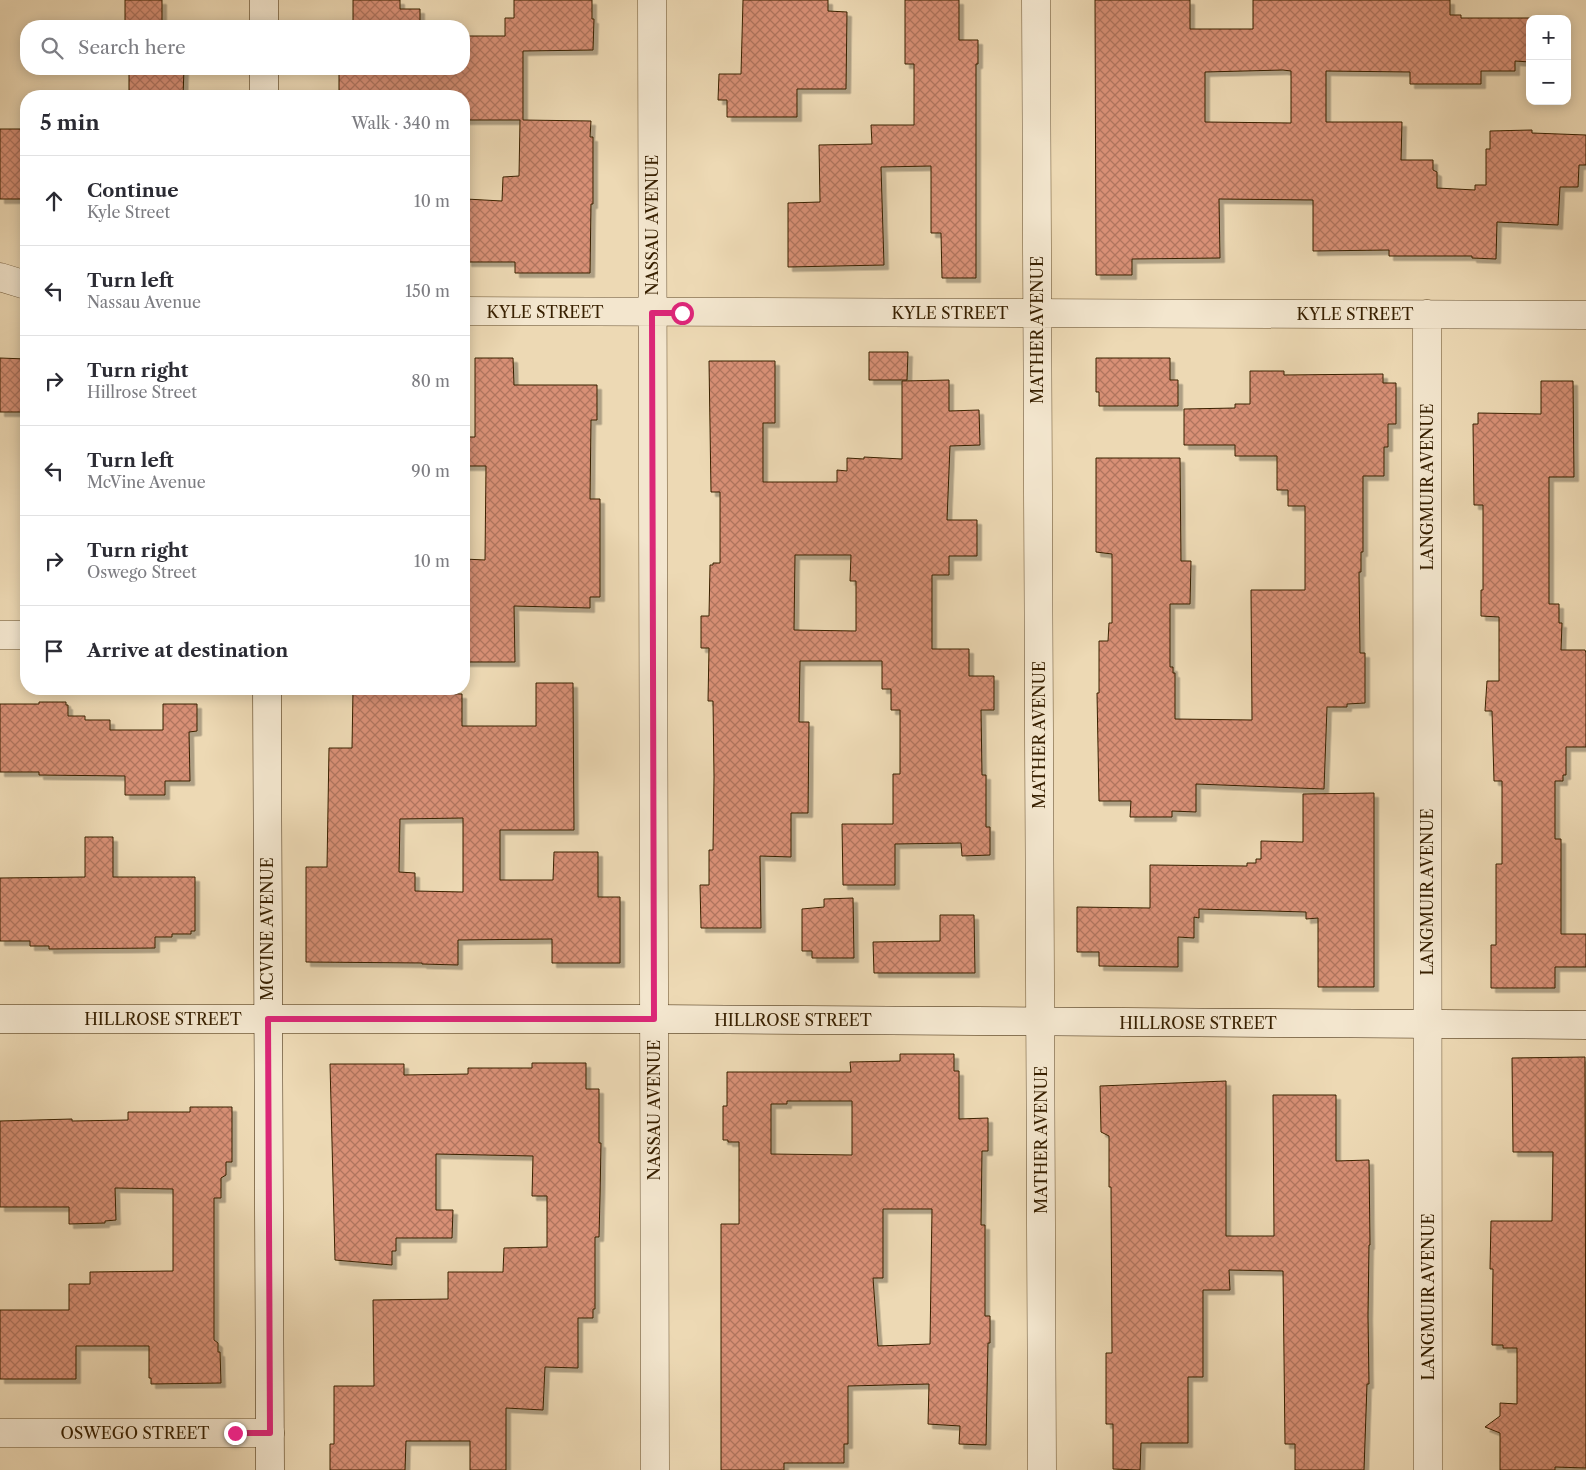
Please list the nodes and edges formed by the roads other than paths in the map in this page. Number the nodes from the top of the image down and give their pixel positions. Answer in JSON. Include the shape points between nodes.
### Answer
{"nodes":[{"id":1,"x":264,"y":0,"type":"edge"},
{"id":2,"x":652,"y":0,"type":"edge"},
{"id":3,"x":1036,"y":0,"type":"edge"},
{"id":4,"x":264,"y":20,"type":"edge"},
{"id":5,"x":264,"y":75,"type":"edge"},
{"id":6,"x":264,"y":90,"type":"edge"},
{"id":7,"x":0,"y":277,"type":"edge"},
{"id":8,"x":20,"y":283,"type":"edge"},
{"id":9,"x":470,"y":312,"type":"edge"},
{"id":10,"x":652,"y":313,"type":"junction"},
{"id":11,"x":1037,"y":314,"type":"junction"},
{"id":12,"x":1427,"y":314,"type":"junction"},
{"id":13,"x":1586,"y":315,"type":"edge"},
{"id":14,"x":0,"y":635,"type":"edge"},
{"id":15,"x":20,"y":635,"type":"edge"},
{"id":16,"x":267,"y":695,"type":"edge"},
{"id":17,"x":0,"y":1018,"type":"edge"},
{"id":18,"x":268,"y":1019,"type":"junction"},
{"id":19,"x":654,"y":1019,"type":"junction"},
{"id":20,"x":1040,"y":1021,"type":"junction"},
{"id":21,"x":1427,"y":1024,"type":"junction"},
{"id":22,"x":1586,"y":1025,"type":"edge"},
{"id":23,"x":0,"y":1433,"type":"edge"},
{"id":24,"x":270,"y":1433,"type":"junction"},
{"id":25,"x":270,"y":1470,"type":"edge"},
{"id":26,"x":655,"y":1470,"type":"edge"},
{"id":27,"x":1042,"y":1470,"type":"edge"},
{"id":28,"x":1428,"y":1470,"type":"edge"}],
"edges":[{"from":1,"to":4,"type":"street"},
{"from":2,"to":10,"type":"street","name":"NASSAU AVENUE"},
{"from":3,"to":11,"type":"street","name":"MATHER AVENUE"},
{"from":5,"to":6,"type":"street"},
{"from":7,"to":8,"type":"street"},
{"from":9,"to":10,"type":"street","name":"KYLE STREET"},
{"from":10,"to":11,"type":"street","name":"KYLE STREET"},
{"from":10,"to":19,"type":"street","name":"NASSAU AVENUE"},
{"from":11,"to":12,"type":"street","name":"KYLE STREET"},
{"from":11,"to":20,"type":"street","name":"MATHER AVENUE"},
{"from":12,"to":13,"type":"street","name":"KYLE STREET"},
{"from":12,"to":21,"type":"street","name":"LANGMUIR AVENUE"},
{"from":14,"to":15,"type":"street"},
{"from":16,"to":18,"type":"street","name":"MCVINE AVENUE"},
{"from":17,"to":18,"type":"street","name":"HILLROSE STREET"},
{"from":18,"to":19,"type":"street","name":"HILLROSE STREET"},
{"from":18,"to":24,"type":"street","name":"MCVINE AVENUE"},
{"from":19,"to":20,"type":"street","name":"HILLROSE STREET"},
{"from":19,"to":26,"type":"street","name":"NASSAU AVENUE"},
{"from":20,"to":21,"type":"street","name":"HILLROSE STREET"},
{"from":20,"to":27,"type":"street","name":"MATHER AVENUE"},
{"from":21,"to":22,"type":"street","name":"HILLROSE STREET"},
{"from":21,"to":28,"type":"street","name":"LANGMUIR AVENUE"},
{"from":23,"to":24,"type":"street","name":"OSWEGO STREET"},
{"from":24,"to":25,"type":"street","name":"MCVINE AVENUE"}]}
